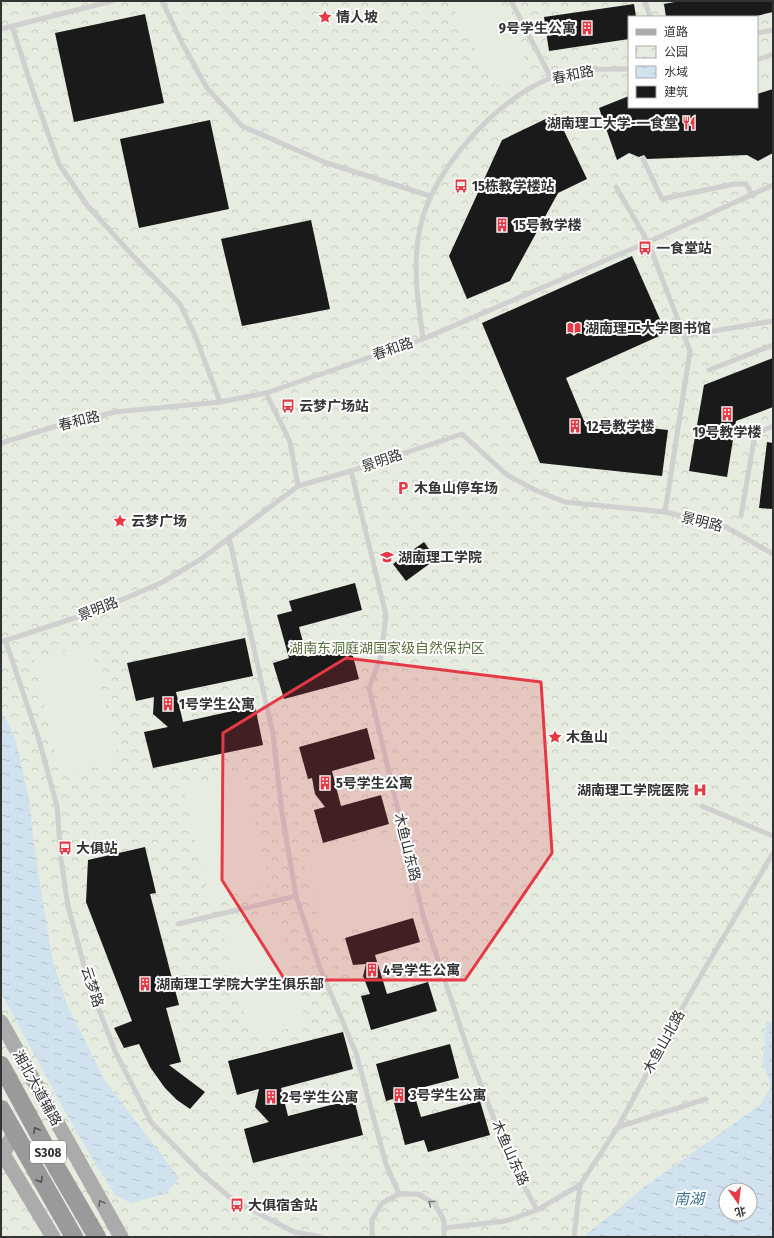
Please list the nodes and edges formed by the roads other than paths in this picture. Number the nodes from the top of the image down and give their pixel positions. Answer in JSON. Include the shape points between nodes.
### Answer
{"nodes":[{"id":1,"x":112,"y":1,"type":"edge"},
{"id":2,"x":162,"y":1,"type":"edge"},
{"id":3,"x":511,"y":1,"type":"edge"},
{"id":4,"x":646,"y":1,"type":"edge"},
{"id":5,"x":650,"y":16,"type":"edge"},
{"id":6,"x":12,"y":26,"type":"junction"},
{"id":7,"x":1,"y":29,"type":"edge"},
{"id":8,"x":773,"y":30,"type":"edge"},
{"id":9,"x":758,"y":34,"type":"edge"},
{"id":10,"x":773,"y":54,"type":"edge"},
{"id":11,"x":758,"y":60,"type":"edge"},
{"id":12,"x":628,"y":69,"type":"edge"},
{"id":13,"x":551,"y":78,"type":"junction"},
{"id":14,"x":643,"y":159,"type":"dead end"},
{"id":15,"x":773,"y":185,"type":"edge"},
{"id":16,"x":616,"y":186,"type":"dead end"},
{"id":17,"x":430,"y":196,"type":"junction"},
{"id":18,"x":753,"y":196,"type":"junction"},
{"id":19,"x":648,"y":242,"type":"junction"},
{"id":20,"x":773,"y":321,"type":"edge"},
{"id":21,"x":684,"y":336,"type":"junction"},
{"id":22,"x":423,"y":339,"type":"junction"},
{"id":23,"x":773,"y":346,"type":"edge"},
{"id":24,"x":709,"y":370,"type":"dead end"},
{"id":25,"x":266,"y":393,"type":"junction"},
{"id":26,"x":220,"y":402,"type":"junction"},
{"id":27,"x":773,"y":426,"type":"edge"},
{"id":28,"x":1,"y":444,"type":"edge"},
{"id":29,"x":351,"y":471,"type":"junction"},
{"id":30,"x":298,"y":486,"type":"junction"},
{"id":31,"x":664,"y":512,"type":"junction"},
{"id":32,"x":741,"y":516,"type":"dead end"},
{"id":33,"x":229,"y":537,"type":"junction"},
{"id":34,"x":773,"y":554,"type":"edge"},
{"id":35,"x":4,"y":642,"type":"edge"},
{"id":36,"x":702,"y":806,"type":"dead end"},
{"id":37,"x":773,"y":836,"type":"edge"},
{"id":38,"x":773,"y":853,"type":"edge"},
{"id":39,"x":296,"y":896,"type":"junction"},
{"id":40,"x":178,"y":924,"type":"dead end"},
{"id":41,"x":1,"y":1022,"type":"edge"},
{"id":42,"x":1,"y":1066,"type":"edge"},
{"id":43,"x":706,"y":1100,"type":"dead end"},
{"id":44,"x":1,"y":1109,"type":"edge"},
{"id":45,"x":618,"y":1127,"type":"junction"},
{"id":46,"x":14,"y":1133,"type":"junction"},
{"id":47,"x":580,"y":1185,"type":"junction"},
{"id":48,"x":399,"y":1194,"type":"junction"},
{"id":49,"x":537,"y":1210,"type":"junction"},
{"id":50,"x":444,"y":1228,"type":"junction"},
{"id":51,"x":54,"y":1237,"type":"edge"},
{"id":52,"x":73,"y":1237,"type":"edge"},
{"id":53,"x":97,"y":1237,"type":"edge"},
{"id":54,"x":121,"y":1237,"type":"edge"},
{"id":55,"x":321,"y":1237,"type":"edge"},
{"id":56,"x":372,"y":1237,"type":"edge"},
{"id":57,"x":444,"y":1237,"type":"edge"},
{"id":58,"x":574,"y":1237,"type":"edge"}],
"edges":[{"from":1,"to":6,"type":"lane"},
{"from":2,"to":17,"type":"lane","via":[[208,88],[242,126],[324,162]]},
{"from":3,"to":13,"type":"lane"},
{"from":4,"to":5,"type":"lane"},
{"from":6,"to":7,"type":"lane"},
{"from":6,"to":26,"type":"lane","via":[[59,164],[87,205],[180,304]]},
{"from":8,"to":9,"type":"lane"},
{"from":10,"to":11,"type":"lane"},
{"from":12,"to":13,"type":"lane","name":"春和路","via":[[584,70]]},
{"from":13,"to":17,"type":"lane","name":"春和路","via":[[517,96],[491,115],[448,167]]},
{"from":14,"to":18,"type":"lane","via":[[662,199],[734,184],[746,184]]},
{"from":15,"to":18,"type":"lane"},
{"from":16,"to":19,"type":"lane"},
{"from":17,"to":22,"type":"lane","name":"春和路","via":[[420,227],[416,255]]},
{"from":18,"to":19,"type":"lane"},
{"from":19,"to":21,"type":"lane"},
{"from":19,"to":22,"type":"lane"},
{"from":20,"to":21,"type":"lane"},
{"from":21,"to":31,"type":"lane","via":[[690,351]]},
{"from":22,"to":25,"type":"lane","name":"春和路"},
{"from":23,"to":24,"type":"lane"},
{"from":25,"to":26,"type":"lane","name":"春和路"},
{"from":25,"to":30,"type":"lane","via":[[290,442]]},
{"from":26,"to":28,"type":"lane","name":"春和路","via":[[115,412],[53,427]]},
{"from":27,"to":32,"type":"lane","via":[[755,434]]},
{"from":29,"to":30,"type":"lane","name":"景明路"},
{"from":29,"to":31,"type":"lane","name":"景明路","via":[[462,434],[507,475],[564,502]]},
{"from":29,"to":49,"type":"lane","name":"木鱼山东路","via":[[386,615],[381,656],[369,688],[424,915],[470,1056],[505,1149]]},
{"from":30,"to":33,"type":"lane","name":"景明路"},
{"from":31,"to":34,"type":"lane","name":"景明路","via":[[726,527]]},
{"from":33,"to":35,"type":"lane","name":"景明路","via":[[201,559],[164,582],[96,611]]},
{"from":33,"to":39,"type":"lane","via":[[273,734],[282,813]]},
{"from":35,"to":55,"type":"lane","name":"云梦路","via":[[39,740],[57,806],[68,906],[89,984],[115,1051],[152,1122],[202,1174],[233,1200],[294,1232]]},
{"from":36,"to":37,"type":"lane"},
{"from":38,"to":45,"type":"lane","name":"木鱼山北路","via":[[690,994]]},
{"from":39,"to":40,"type":"lane"},
{"from":39,"to":48,"type":"lane","via":[[320,968],[356,1053],[386,1164]]},
{"from":54,"to":41,"type":"main road","name":"湘北大道辅路","one_way":true},
{"from":53,"to":42,"type":"highway","number":"S308","one_way":true},
{"from":43,"to":45,"type":"lane"},
{"from":44,"to":46,"type":"highway","number":"S308"},
{"from":45,"to":47,"type":"lane","name":"木鱼山北路"},
{"from":46,"to":51,"type":"main road","via":[[4,1154]]},
{"from":46,"to":52,"type":"highway","number":"S308","one_way":true},
{"from":47,"to":49,"type":"lane"},
{"from":47,"to":58,"type":"lane","name":"木鱼山北路"},
{"from":50,"to":48,"type":"lane","one_way":true,"via":[[444,1221],[435,1204],[418,1194]]},
{"from":48,"to":56,"type":"lane","via":[[382,1203],[372,1220]]},
{"from":49,"to":50,"type":"lane","via":[[506,1221]]},
{"from":50,"to":57,"type":"lane"}]}
